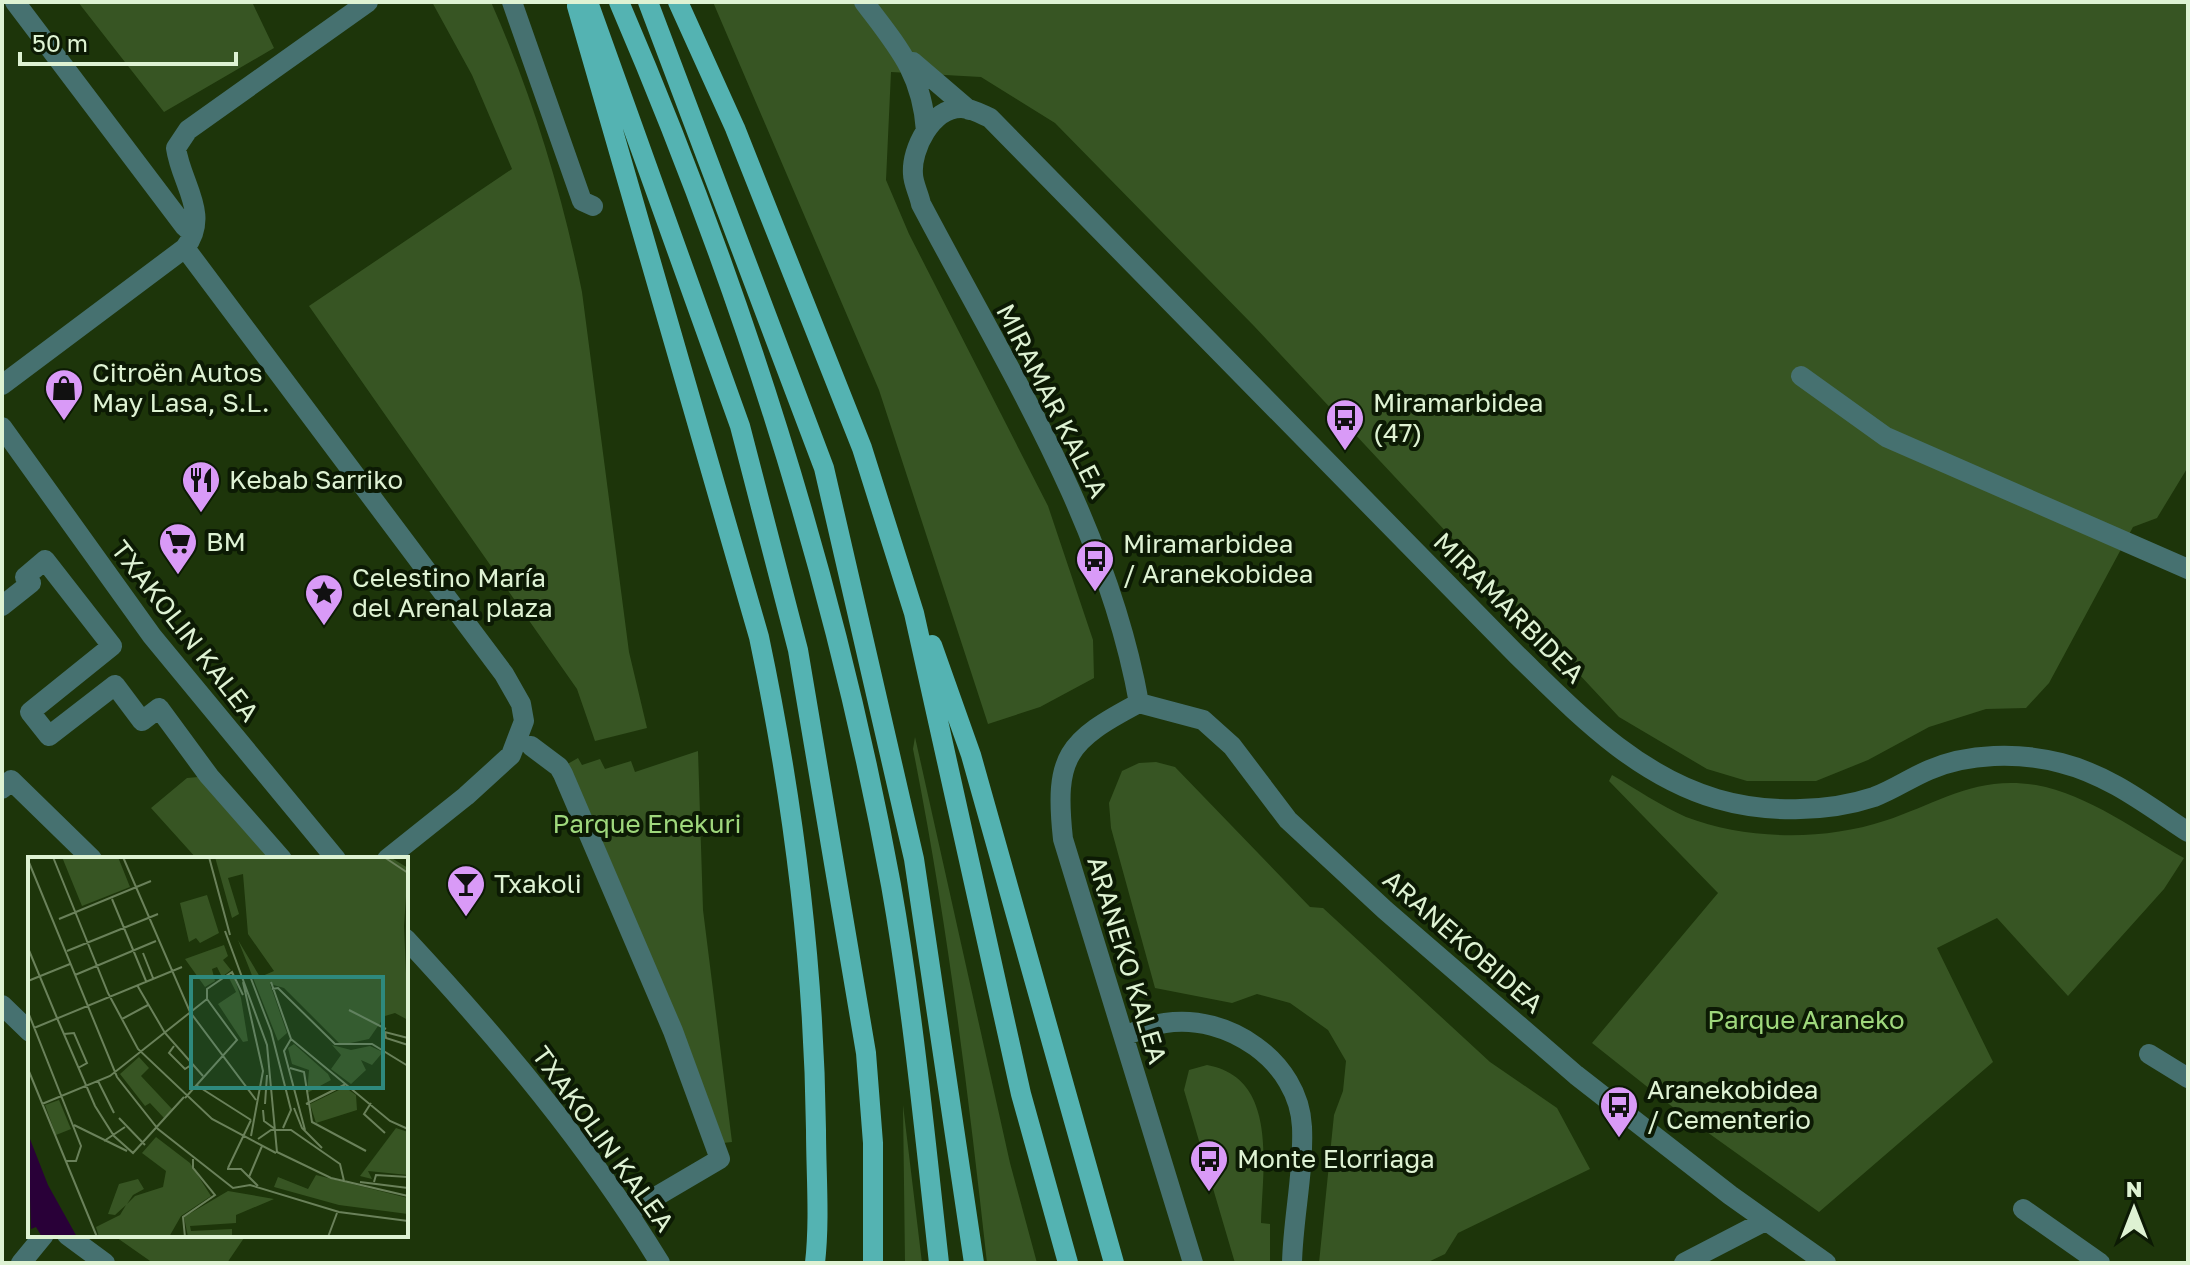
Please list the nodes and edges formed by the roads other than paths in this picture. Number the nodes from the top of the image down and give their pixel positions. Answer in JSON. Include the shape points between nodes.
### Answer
{"nodes":[{"id":1,"x":15,"y":2,"type":"edge"},
{"id":2,"x":368,"y":2,"type":"edge"},
{"id":3,"x":512,"y":2,"type":"edge"},
{"id":4,"x":575,"y":2,"type":"edge"},
{"id":5,"x":588,"y":2,"type":"edge"},
{"id":6,"x":619,"y":2,"type":"edge"},
{"id":7,"x":648,"y":2,"type":"edge"},
{"id":8,"x":678,"y":2,"type":"edge"},
{"id":9,"x":864,"y":2,"type":"edge"},
{"id":10,"x":906,"y":57,"type":"junction"},
{"id":11,"x":969,"y":110,"type":"junction"},
{"id":12,"x":926,"y":131,"type":"junction"},
{"id":13,"x":593,"y":206,"type":"dead end"},
{"id":14,"x":185,"y":237,"type":"junction"},
{"id":15,"x":1801,"y":376,"type":"dead end"},
{"id":16,"x":2,"y":385,"type":"edge"},
{"id":17,"x":2,"y":427,"type":"edge"},
{"id":18,"x":2188,"y":569,"type":"edge"},
{"id":19,"x":2,"y":606,"type":"edge"},
{"id":20,"x":914,"y":613,"type":"junction"},
{"id":21,"x":1139,"y":703,"type":"junction"},
{"id":22,"x":531,"y":746,"type":"dead end"},
{"id":23,"x":2,"y":789,"type":"edge"},
{"id":24,"x":2188,"y":832,"type":"edge"},
{"id":25,"x":90,"y":857,"type":"edge"},
{"id":26,"x":280,"y":857,"type":"edge"},
{"id":27,"x":334,"y":857,"type":"edge"},
{"id":28,"x":390,"y":857,"type":"edge"},
{"id":29,"x":408,"y":941,"type":"edge"},
{"id":30,"x":2,"y":1005,"type":"edge"},
{"id":31,"x":28,"y":1030,"type":"edge"},
{"id":32,"x":1124,"y":1036,"type":"junction"},
{"id":33,"x":2149,"y":1054,"type":"dead end"},
{"id":34,"x":2188,"y":1078,"type":"edge"},
{"id":35,"x":640,"y":1206,"type":"dead end"},
{"id":36,"x":2023,"y":1209,"type":"dead end"},
{"id":37,"x":1765,"y":1221,"type":"junction"},
{"id":38,"x":42,"y":1237,"type":"edge"},
{"id":39,"x":70,"y":1237,"type":"edge"},
{"id":40,"x":21,"y":1263,"type":"edge"},
{"id":41,"x":105,"y":1263,"type":"edge"},
{"id":42,"x":660,"y":1263,"type":"edge"},
{"id":43,"x":815,"y":1263,"type":"edge"},
{"id":44,"x":873,"y":1263,"type":"edge"},
{"id":45,"x":939,"y":1263,"type":"edge"},
{"id":46,"x":974,"y":1263,"type":"edge"},
{"id":47,"x":1068,"y":1263,"type":"edge"},
{"id":48,"x":1114,"y":1263,"type":"edge"},
{"id":49,"x":1193,"y":1263,"type":"edge"},
{"id":50,"x":1292,"y":1263,"type":"edge"},
{"id":51,"x":1684,"y":1263,"type":"edge"},
{"id":52,"x":1826,"y":1263,"type":"edge"},
{"id":53,"x":2100,"y":1263,"type":"edge"}],
"edges":[{"from":1,"to":14,"type":"street"},
{"from":2,"to":14,"type":"street","via":[[182,136],[177,154],[198,228]]},
{"from":3,"to":13,"type":"street","via":[[582,201]]},
{"from":4,"to":43,"type":"main road","via":[[755,622],[776,718],[796,854],[815,1073]]},
{"from":5,"to":44,"type":"main road","via":[[740,426],[798,650],[866,1053]]},
{"from":6,"to":45,"type":"main road","via":[[721,255],[799,496],[867,769],[890,885]]},
{"from":7,"to":46,"type":"main road","via":[[824,468],[914,859]]},
{"from":8,"to":20,"type":"main road","via":[[735,128],[862,448]]},
{"from":9,"to":10,"type":"street"},
{"from":10,"to":11,"type":"street","name":"MIRAMARBIDEA"},
{"from":10,"to":12,"type":"street","via":[[920,90]]},
{"from":11,"to":12,"type":"street","via":[[941,115]]},
{"from":11,"to":24,"type":"street","name":"MIRAMARBIDEA","via":[[990,118],[1598,734],[1647,767],[1717,799],[1754,807],[1806,808],[1874,797],[1932,769],[1971,759],[2015,756],[2061,763],[2123,786]]},
{"from":12,"to":21,"type":"street","name":"MIRAMAR KALEA","via":[[915,151],[913,174],[921,204],[1079,507],[1125,631]]},
{"from":14,"to":16,"type":"street"},
{"from":14,"to":28,"type":"street","via":[[521,704],[524,721],[511,755]]},
{"from":15,"to":18,"type":"street","via":[[1886,437]]},
{"from":17,"to":27,"type":"street","name":"TXAKOLIN KALEA","via":[[152,636]]},
{"from":19,"to":26,"type":"street","via":[[31,583],[25,577],[45,560],[112,646],[30,712],[49,736],[115,685],[142,721],[159,708],[209,776]]},
{"from":20,"to":47,"type":"main road","via":[[1021,1094]]},
{"from":20,"to":48,"type":"main road","via":[[934,648],[971,755]]},
{"from":21,"to":32,"type":"street","name":"ARANEKO KALEA","via":[[1094,727],[1066,761],[1058,791],[1063,839]]},
{"from":21,"to":37,"type":"street","name":"ARANEKOBIDEA","via":[[1203,720],[1232,746],[1288,820],[1385,910],[1576,1075]]},
{"from":22,"to":35,"type":"street","via":[[563,774],[673,1031],[720,1159]]},
{"from":23,"to":25,"type":"street","via":[[11,780]]},
{"from":29,"to":42,"type":"street","name":"TXAKOLIN KALEA","via":[[545,1099]]},
{"from":30,"to":31,"type":"street"},
{"from":32,"to":49,"type":"street","name":"ARANEKO KALEA"},
{"from":32,"to":50,"type":"street","via":[[1166,1023],[1195,1023],[1226,1029],[1271,1059],[1288,1082],[1302,1125]]},
{"from":33,"to":34,"type":"street"},
{"from":36,"to":53,"type":"street"},
{"from":37,"to":51,"type":"street"},
{"from":37,"to":52,"type":"street"},
{"from":38,"to":40,"type":"street"},
{"from":39,"to":41,"type":"street"}]}
